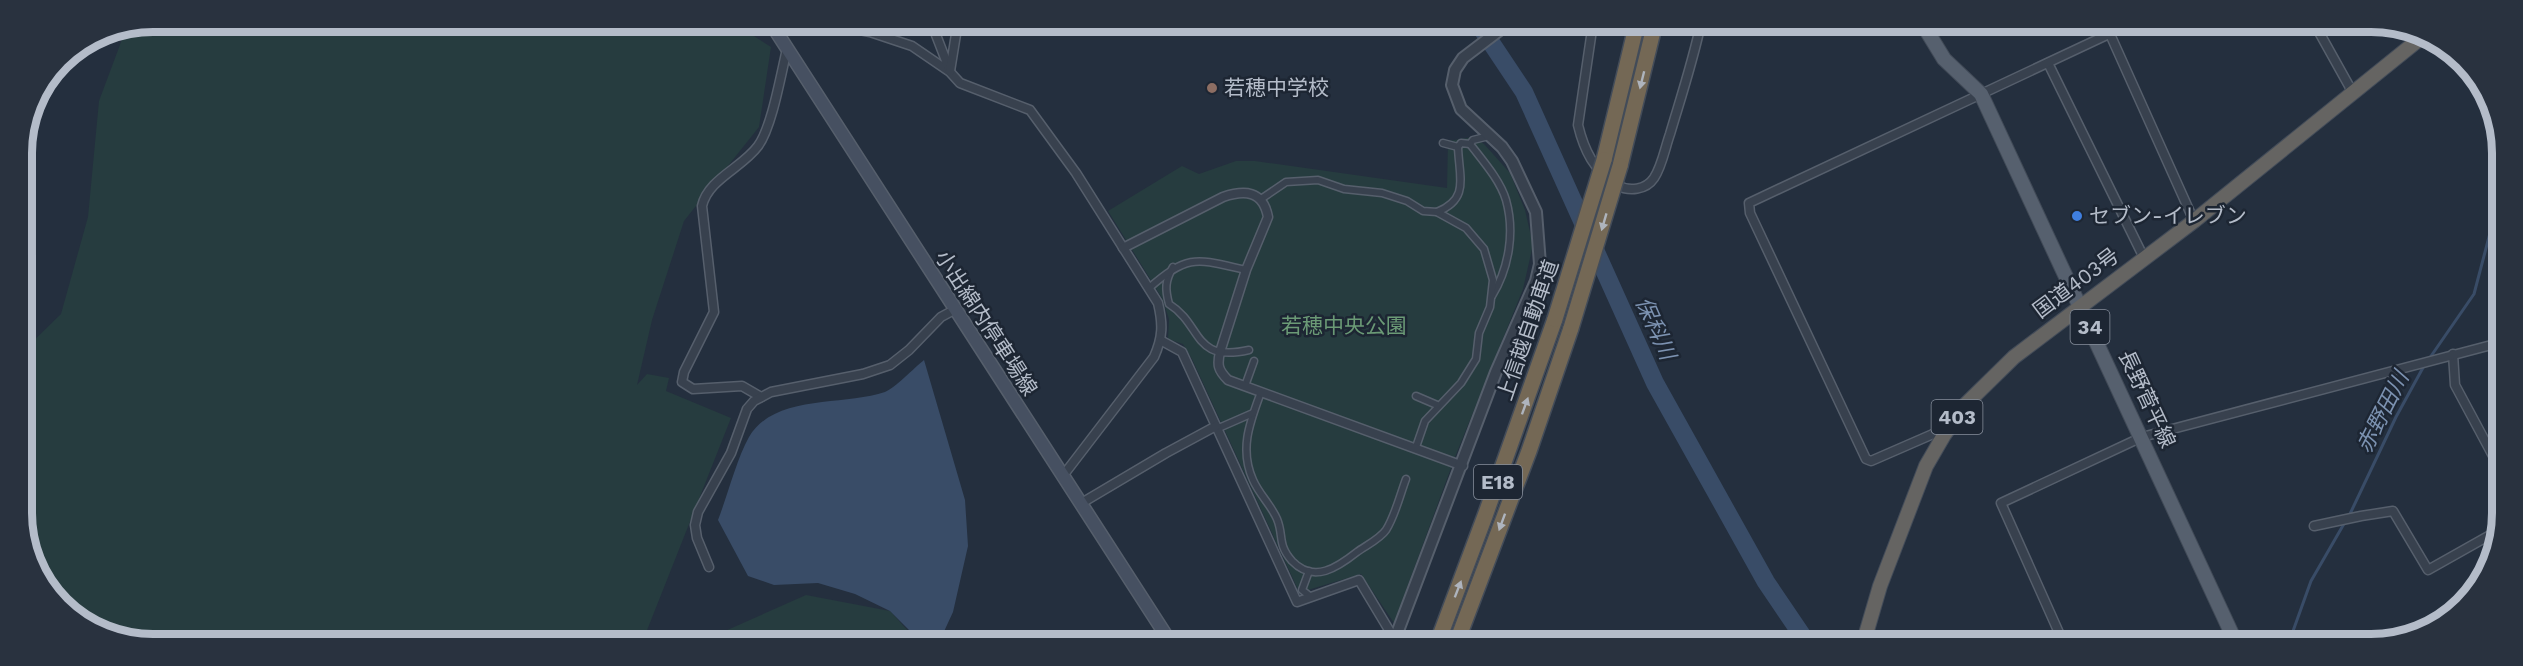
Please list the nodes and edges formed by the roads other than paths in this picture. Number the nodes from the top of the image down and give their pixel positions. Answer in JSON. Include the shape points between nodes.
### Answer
{"nodes":[{"id":1,"x":776,"y":32,"type":"edge"},
{"id":2,"x":863,"y":32,"type":"edge"},
{"id":3,"x":935,"y":32,"type":"edge"},
{"id":4,"x":956,"y":32,"type":"edge"},
{"id":5,"x":1496,"y":32,"type":"edge"},
{"id":6,"x":1592,"y":32,"type":"edge"},
{"id":7,"x":1634,"y":32,"type":"edge"},
{"id":8,"x":1653,"y":32,"type":"edge"},
{"id":9,"x":1699,"y":32,"type":"edge"},
{"id":10,"x":1928,"y":32,"type":"edge"},
{"id":11,"x":2319,"y":32,"type":"edge"},
{"id":12,"x":2109,"y":34,"type":"joint"},
{"id":13,"x":2417,"y":41,"type":"edge"},
{"id":14,"x":787,"y":49,"type":"junction"},
{"id":15,"x":2048,"y":63,"type":"junction"},
{"id":16,"x":950,"y":72,"type":"junction"},
{"id":17,"x":2353,"y":93,"type":"junction"},
{"id":18,"x":1981,"y":94,"type":"junction"},
{"id":19,"x":1489,"y":136,"type":"junction"},
{"id":20,"x":1443,"y":143,"type":"dead end"},
{"id":21,"x":1470,"y":144,"type":"junction"},
{"id":22,"x":1458,"y":147,"type":"junction"},
{"id":23,"x":1261,"y":199,"type":"junction"},
{"id":24,"x":1437,"y":212,"type":"junction"},
{"id":25,"x":2194,"y":221,"type":"junction"},
{"id":26,"x":1123,"y":248,"type":"junction"},
{"id":27,"x":2144,"y":258,"type":"junction"},
{"id":28,"x":1173,"y":267,"type":"junction"},
{"id":29,"x":1246,"y":270,"type":"junction"},
{"id":30,"x":1149,"y":288,"type":"junction"},
{"id":31,"x":1490,"y":300,"type":"junction"},
{"id":32,"x":2080,"y":307,"type":"junction"},
{"id":33,"x":954,"y":310,"type":"junction"},
{"id":34,"x":1162,"y":341,"type":"junction"},
{"id":35,"x":2492,"y":345,"type":"edge"},
{"id":36,"x":1249,"y":350,"type":"dead end"},
{"id":37,"x":1220,"y":352,"type":"junction"},
{"id":38,"x":2453,"y":354,"type":"junction"},
{"id":39,"x":1254,"y":361,"type":"dead end"},
{"id":40,"x":1245,"y":386,"type":"junction"},
{"id":41,"x":1261,"y":392,"type":"junction"},
{"id":42,"x":1416,"y":396,"type":"dead end"},
{"id":43,"x":761,"y":397,"type":"junction"},
{"id":44,"x":1437,"y":405,"type":"junction"},
{"id":45,"x":1253,"y":413,"type":"junction"},
{"id":46,"x":1218,"y":427,"type":"junction"},
{"id":47,"x":1944,"y":435,"type":"junction"},
{"id":48,"x":2142,"y":437,"type":"junction"},
{"id":49,"x":1416,"y":447,"type":"junction"},
{"id":50,"x":2492,"y":454,"type":"edge"},
{"id":51,"x":1463,"y":466,"type":"junction"},
{"id":52,"x":1062,"y":477,"type":"junction"},
{"id":53,"x":1406,"y":479,"type":"dead end"},
{"id":54,"x":1080,"y":504,"type":"junction"},
{"id":55,"x":2314,"y":526,"type":"dead end"},
{"id":56,"x":2489,"y":536,"type":"edge"},
{"id":57,"x":709,"y":567,"type":"dead end"},
{"id":58,"x":1309,"y":571,"type":"junction"},
{"id":59,"x":1290,"y":588,"type":"junction"},
{"id":60,"x":1302,"y":590,"type":"junction"},
{"id":61,"x":1311,"y":597,"type":"junction"},
{"id":62,"x":1164,"y":634,"type":"edge"},
{"id":63,"x":1389,"y":634,"type":"edge"},
{"id":64,"x":1397,"y":634,"type":"edge"},
{"id":65,"x":1441,"y":634,"type":"edge"},
{"id":66,"x":1460,"y":634,"type":"edge"},
{"id":67,"x":1866,"y":634,"type":"edge"},
{"id":68,"x":2060,"y":634,"type":"edge"},
{"id":69,"x":2232,"y":634,"type":"edge"}],
"edges":[{"from":1,"to":14,"type":"main road","name":"小出綿内停車場線"},
{"from":2,"to":16,"type":"street","via":[[912,46]]},
{"from":3,"to":16,"type":"street"},
{"from":4,"to":16,"type":"street"},
{"from":5,"to":19,"type":"street","via":[[1463,58],[1452,85],[1461,109]]},
{"from":6,"to":9,"type":"street","via":[[1578,125],[1581,139],[1594,165],[1608,180],[1634,190],[1654,179]]},
{"from":65,"to":7,"type":"highway","name":"上信越自動車道","number":"E18","one_way":true,"bridge":true,"via":[[1555,319],[1604,160]]},
{"from":8,"to":66,"type":"highway","name":"上信越自動車道","number":"E18","one_way":true,"bridge":true,"via":[[1620,166],[1571,328]]},
{"from":10,"to":18,"type":"main road","name":"長野菅平線","number":"34","via":[[1944,59]]},
{"from":11,"to":17,"type":"street"},
{"from":12,"to":15,"type":"street"},
{"from":12,"to":25,"type":"street"},
{"from":13,"to":17,"type":"highway","name":"国道403号","number":"403"},
{"from":14,"to":33,"type":"main road","name":"小出綿内停車場線"},
{"from":14,"to":43,"type":"street","via":[[765,134],[757,147],[705,194],[702,206],[714,312],[682,382],[693,389],[742,386]]},
{"from":15,"to":18,"type":"street"},
{"from":15,"to":27,"type":"street"},
{"from":16,"to":26,"type":"street","via":[[960,83],[1030,110]]},
{"from":17,"to":25,"type":"highway","name":"国道403号","number":"403"},
{"from":18,"to":32,"type":"main road","name":"長野菅平線","number":"34"},
{"from":18,"to":47,"type":"street","via":[[1749,203],[1750,213],[1866,459],[1871,461],[1933,434]]},
{"from":19,"to":21,"type":"street"},
{"from":19,"to":51,"type":"street","via":[[1512,161],[1536,212],[1540,264]]},
{"from":20,"to":22,"type":"street"},
{"from":21,"to":22,"type":"street","via":[[1461,143]]},
{"from":21,"to":31,"type":"street","via":[[1506,199],[1511,237],[1501,281]]},
{"from":22,"to":24,"type":"street","via":[[1460,192],[1451,206]]},
{"from":23,"to":24,"type":"street","via":[[1286,182],[1318,180],[1344,189],[1382,193],[1423,211]]},
{"from":23,"to":26,"type":"street","via":[[1240,191],[1222,197]]},
{"from":23,"to":29,"type":"street","via":[[1268,217]]},
{"from":24,"to":31,"type":"street","via":[[1466,228],[1484,249],[1493,280]]},
{"from":25,"to":27,"type":"highway","name":"国道403号","number":"403"},
{"from":26,"to":30,"type":"street"},
{"from":27,"to":32,"type":"highway","name":"国道403号","number":"403"},
{"from":28,"to":29,"type":"street","via":[[1194,261]]},
{"from":28,"to":30,"type":"street"},
{"from":28,"to":37,"type":"street","via":[[1165,290],[1169,304],[1197,339]]},
{"from":29,"to":37,"type":"street"},
{"from":30,"to":34,"type":"street","via":[[1158,303]]},
{"from":31,"to":44,"type":"street","via":[[1479,333],[1476,359],[1461,383]]},
{"from":32,"to":47,"type":"highway","name":"国道403号","number":"403","via":[[2014,357],[1966,404]]},
{"from":32,"to":48,"type":"main road","name":"長野菅平線","number":"34"},
{"from":33,"to":43,"type":"street","via":[[941,317],[890,365]]},
{"from":33,"to":52,"type":"main road","name":"小出綿内停車場線"},
{"from":34,"to":46,"type":"street","via":[[1182,352]]},
{"from":34,"to":52,"type":"street","via":[[1142,376]]},
{"from":35,"to":38,"type":"street"},
{"from":36,"to":37,"type":"street"},
{"from":37,"to":40,"type":"street","via":[[1217,365],[1221,373],[1227,380]]},
{"from":38,"to":48,"type":"street"},
{"from":38,"to":50,"type":"street","via":[[2455,385]]},
{"from":39,"to":40,"type":"street"},
{"from":40,"to":41,"type":"street"},
{"from":41,"to":45,"type":"street"},
{"from":41,"to":49,"type":"street"},
{"from":42,"to":44,"type":"street"},
{"from":43,"to":57,"type":"street","via":[[747,409],[731,453],[698,512],[697,538]]},
{"from":44,"to":49,"type":"street","via":[[1425,421]]},
{"from":45,"to":46,"type":"street"},
{"from":45,"to":58,"type":"street","via":[[1245,440],[1247,464],[1278,522],[1281,544],[1293,562]]},
{"from":46,"to":54,"type":"street"},
{"from":46,"to":59,"type":"street"},
{"from":47,"to":67,"type":"highway","name":"国道403号","number":"403","via":[[1904,519]]},
{"from":48,"to":68,"type":"street","via":[[2001,503]]},
{"from":48,"to":69,"type":"main road","name":"長野菅平線","number":"34"},
{"from":49,"to":51,"type":"street"},
{"from":51,"to":64,"type":"street"},
{"from":52,"to":54,"type":"main road","name":"小出綿内停車場線"},
{"from":53,"to":58,"type":"street","via":[[1385,531],[1341,566],[1327,572]]},
{"from":54,"to":62,"type":"main road","name":"小出綿内停車場線"},
{"from":55,"to":56,"type":"street","via":[[2393,512],[2428,570]]},
{"from":58,"to":60,"type":"street"},
{"from":59,"to":60,"type":"street"},
{"from":59,"to":61,"type":"street","via":[[1297,602]]},
{"from":60,"to":61,"type":"street"},
{"from":61,"to":63,"type":"street","via":[[1359,580]]}]}
